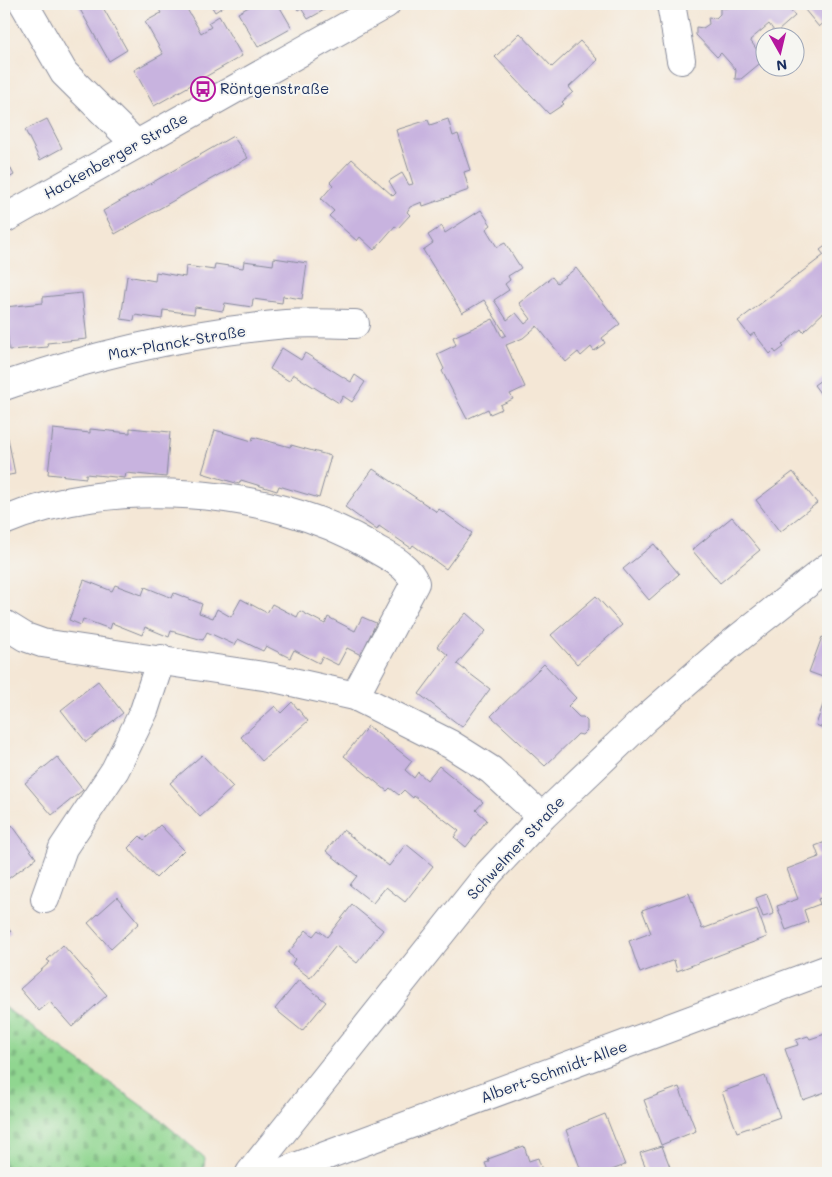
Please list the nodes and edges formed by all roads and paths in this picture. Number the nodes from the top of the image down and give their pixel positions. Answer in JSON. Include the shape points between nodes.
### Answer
{"nodes":[{"id":1,"x":24,"y":4,"type":"edge"},
{"id":2,"x":386,"y":4,"type":"edge"},
{"id":3,"x":671,"y":4,"type":"edge"},
{"id":4,"x":681,"y":60,"type":"dead end"},
{"id":5,"x":136,"y":144,"type":"junction"},
{"id":6,"x":4,"y":219,"type":"edge"},
{"id":7,"x":355,"y":324,"type":"dead end"},
{"id":8,"x":4,"y":386,"type":"edge"},
{"id":9,"x":4,"y":521,"type":"edge"},
{"id":10,"x":828,"y":567,"type":"edge"},
{"id":11,"x":4,"y":624,"type":"edge"},
{"id":12,"x":161,"y":659,"type":"junction"},
{"id":13,"x":355,"y":696,"type":"junction"},
{"id":14,"x":542,"y":817,"type":"junction"},
{"id":15,"x":45,"y":899,"type":"dead end"},
{"id":16,"x":828,"y":969,"type":"edge"},
{"id":17,"x":250,"y":1173,"type":"edge"},
{"id":18,"x":279,"y":1173,"type":"edge"}],
"edges":[{"from":1,"to":5,"type":"street","via":[[64,73]]},
{"from":2,"to":5,"type":"street","name":"Hackenberger Straße"},
{"from":3,"to":4,"type":"street"},
{"from":5,"to":6,"type":"street","name":"Hackenberger Straße"},
{"from":7,"to":8,"type":"street","name":"Max-Planck-Straße","via":[[287,324],[163,343],[113,353]]},
{"from":9,"to":13,"type":"street","via":[[72,502],[130,494],[180,494],[248,501],[310,518],[358,539],[402,565],[411,573],[415,583]]},
{"from":10,"to":14,"type":"street","name":"Schwelmer Straße","via":[[726,648],[645,719]]},
{"from":11,"to":12,"type":"street","via":[[42,643]]},
{"from":12,"to":13,"type":"street","via":[[270,676]]},
{"from":12,"to":15,"type":"street","via":[[140,719],[115,770],[63,848]]},
{"from":13,"to":14,"type":"street","via":[[450,744],[491,770]]},
{"from":14,"to":17,"type":"street","name":"Schwelmer Straße","via":[[489,872]]},
{"from":16,"to":18,"type":"street","name":"Albert-Schmidt-Allee"}]}
